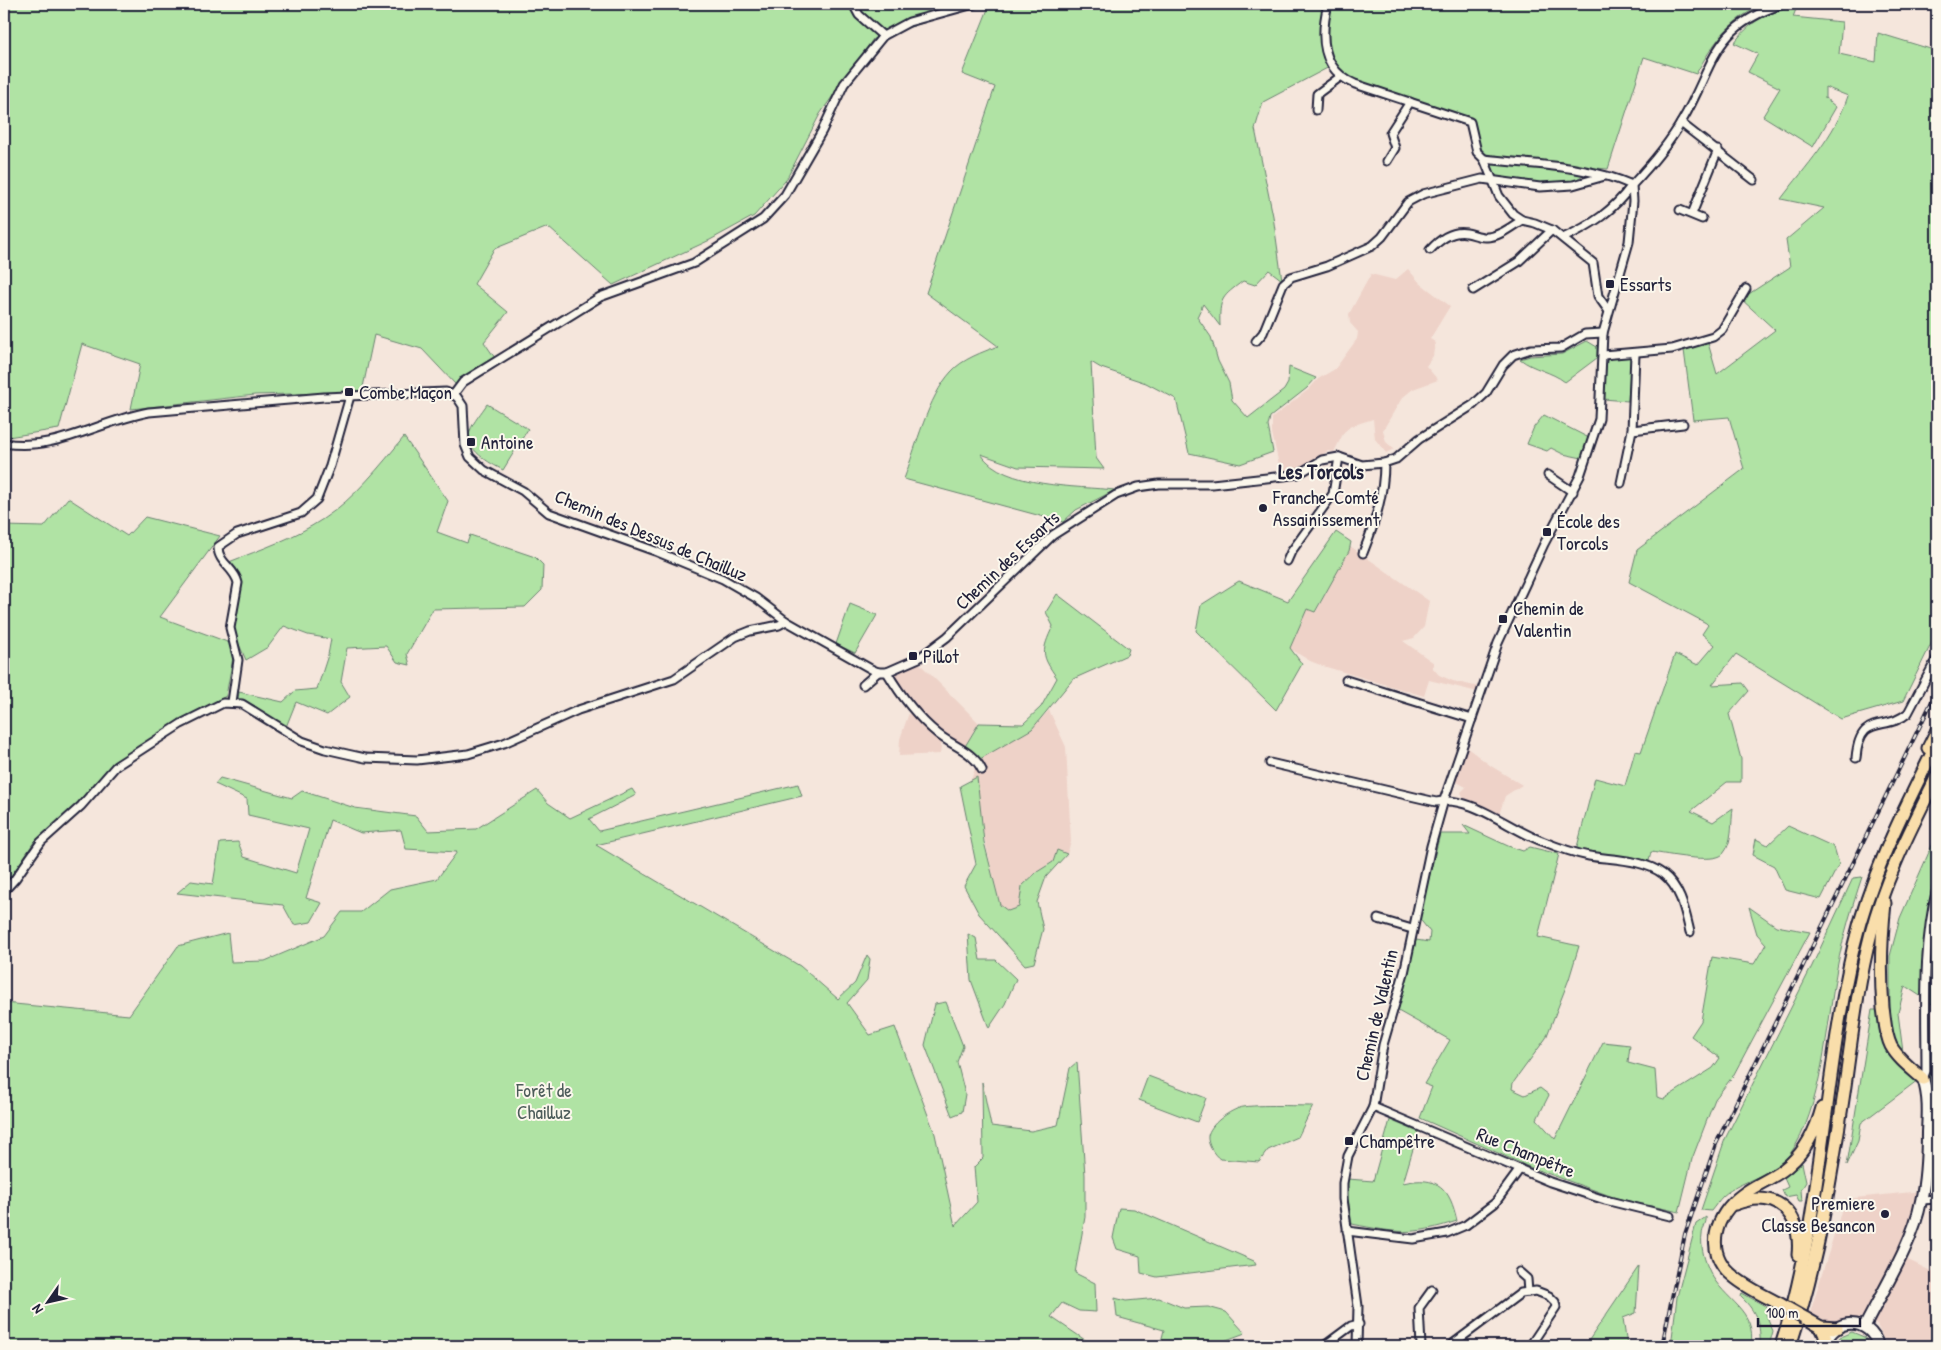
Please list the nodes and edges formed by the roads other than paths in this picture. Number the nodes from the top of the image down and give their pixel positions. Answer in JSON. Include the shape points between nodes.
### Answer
{"nodes":[{"id":1,"x":853,"y":4,"type":"edge"},
{"id":2,"x":974,"y":4,"type":"edge"},
{"id":3,"x":1328,"y":4,"type":"edge"},
{"id":4,"x":1783,"y":4,"type":"edge"},
{"id":5,"x":883,"y":36,"type":"junction"},
{"id":6,"x":1340,"y":77,"type":"junction"},
{"id":7,"x":1410,"y":102,"type":"junction"},
{"id":8,"x":1316,"y":110,"type":"dead end"},
{"id":9,"x":1681,"y":123,"type":"junction"},
{"id":10,"x":1718,"y":150,"type":"junction"},
{"id":11,"x":1484,"y":159,"type":"junction"},
{"id":12,"x":1388,"y":161,"type":"dead end"},
{"id":13,"x":1605,"y":176,"type":"junction"},
{"id":14,"x":1754,"y":180,"type":"dead end"},
{"id":15,"x":1494,"y":181,"type":"junction"},
{"id":16,"x":1632,"y":185,"type":"junction"},
{"id":17,"x":1680,"y":210,"type":"dead end"},
{"id":18,"x":1692,"y":214,"type":"junction"},
{"id":19,"x":1702,"y":219,"type":"dead end"},
{"id":20,"x":1522,"y":220,"type":"junction"},
{"id":21,"x":1552,"y":230,"type":"junction"},
{"id":22,"x":1563,"y":238,"type":"junction"},
{"id":23,"x":1430,"y":250,"type":"dead end"},
{"id":24,"x":1746,"y":289,"type":"dead end"},
{"id":25,"x":1473,"y":290,"type":"dead end"},
{"id":26,"x":1608,"y":310,"type":"junction"},
{"id":27,"x":1603,"y":333,"type":"junction"},
{"id":28,"x":1256,"y":341,"type":"dead end"},
{"id":29,"x":1603,"y":354,"type":"junction"},
{"id":30,"x":1635,"y":354,"type":"junction"},
{"id":31,"x":454,"y":394,"type":"junction"},
{"id":32,"x":350,"y":396,"type":"junction"},
{"id":33,"x":1683,"y":424,"type":"dead end"},
{"id":34,"x":1632,"y":430,"type":"junction"},
{"id":35,"x":4,"y":443,"type":"edge"},
{"id":36,"x":1339,"y":457,"type":"junction"},
{"id":37,"x":1384,"y":463,"type":"junction"},
{"id":38,"x":1548,"y":475,"type":"dead end"},
{"id":39,"x":1622,"y":484,"type":"dead end"},
{"id":40,"x":1573,"y":492,"type":"junction"},
{"id":41,"x":1363,"y":553,"type":"dead end"},
{"id":42,"x":1287,"y":561,"type":"dead end"},
{"id":43,"x":786,"y":620,"type":"junction"},
{"id":44,"x":1937,"y":658,"type":"edge"},
{"id":45,"x":878,"y":672,"type":"junction"},
{"id":46,"x":887,"y":672,"type":"junction"},
{"id":47,"x":1346,"y":680,"type":"dead end"},
{"id":48,"x":863,"y":685,"type":"dead end"},
{"id":49,"x":232,"y":702,"type":"junction"},
{"id":50,"x":1472,"y":719,"type":"junction"},
{"id":51,"x":1937,"y":730,"type":"edge"},
{"id":52,"x":1937,"y":743,"type":"edge"},
{"id":53,"x":1856,"y":758,"type":"dead end"},
{"id":54,"x":1270,"y":763,"type":"dead end"},
{"id":55,"x":982,"y":770,"type":"dead end"},
{"id":56,"x":1937,"y":776,"type":"edge"},
{"id":57,"x":1910,"y":798,"type":"junction"},
{"id":58,"x":1444,"y":800,"type":"junction"},
{"id":59,"x":1887,"y":885,"type":"junction"},
{"id":60,"x":1937,"y":888,"type":"edge"},
{"id":61,"x":4,"y":891,"type":"edge"},
{"id":62,"x":1378,"y":920,"type":"dead end"},
{"id":63,"x":1412,"y":929,"type":"junction"},
{"id":64,"x":1690,"y":932,"type":"dead end"},
{"id":65,"x":1834,"y":1068,"type":"junction"},
{"id":66,"x":1925,"y":1075,"type":"junction"},
{"id":67,"x":1373,"y":1107,"type":"junction"},
{"id":68,"x":1520,"y":1169,"type":"junction"},
{"id":69,"x":1937,"y":1199,"type":"edge"},
{"id":70,"x":1922,"y":1200,"type":"junction"},
{"id":71,"x":1729,"y":1207,"type":"junction"},
{"id":72,"x":1670,"y":1216,"type":"dead end"},
{"id":73,"x":1347,"y":1231,"type":"junction"},
{"id":74,"x":1519,"y":1272,"type":"dead end"},
{"id":75,"x":1432,"y":1290,"type":"dead end"},
{"id":76,"x":1528,"y":1292,"type":"junction"},
{"id":77,"x":1795,"y":1299,"type":"junction"},
{"id":78,"x":1359,"y":1324,"type":"junction"},
{"id":79,"x":1865,"y":1326,"type":"junction"},
{"id":80,"x":1821,"y":1327,"type":"junction"},
{"id":81,"x":1837,"y":1328,"type":"junction"},
{"id":82,"x":1826,"y":1343,"type":"edge"},
{"id":83,"x":1324,"y":1346,"type":"edge"},
{"id":84,"x":1357,"y":1346,"type":"edge"},
{"id":85,"x":1421,"y":1346,"type":"edge"},
{"id":86,"x":1450,"y":1346,"type":"edge"},
{"id":87,"x":1530,"y":1346,"type":"edge"},
{"id":88,"x":1781,"y":1346,"type":"edge"},
{"id":89,"x":1790,"y":1346,"type":"edge"},
{"id":90,"x":1878,"y":1346,"type":"edge"}],
"edges":[{"from":1,"to":5,"type":"street","via":[[859,15]]},
{"from":2,"to":5,"type":"street","via":[[909,22]]},
{"from":3,"to":6,"type":"street","via":[[1324,39],[1329,62]]},
{"from":4,"to":9,"type":"street","via":[[1761,11],[1726,37],[1712,57]]},
{"from":5,"to":31,"type":"street","via":[[844,84],[822,131],[785,195],[763,219],[694,263],[600,298],[463,382]]},
{"from":6,"to":7,"type":"street"},
{"from":6,"to":8,"type":"street","via":[[1317,94]]},
{"from":7,"to":11,"type":"street","via":[[1467,120],[1472,126],[1477,152]]},
{"from":7,"to":12,"type":"street","via":[[1390,133],[1396,148]]},
{"from":9,"to":10,"type":"street"},
{"from":9,"to":16,"type":"street"},
{"from":10,"to":14,"type":"street"},
{"from":10,"to":18,"type":"street"},
{"from":11,"to":13,"type":"street"},
{"from":11,"to":15,"type":"street"},
{"from":13,"to":15,"type":"street","via":[[1573,185],[1540,187]]},
{"from":13,"to":16,"type":"street"},
{"from":15,"to":20,"type":"street","via":[[1502,201]]},
{"from":15,"to":28,"type":"street","via":[[1482,179],[1423,194],[1408,202],[1372,246],[1327,266],[1291,277],[1283,284],[1263,333]]},
{"from":16,"to":22,"type":"street","via":[[1607,214]]},
{"from":16,"to":26,"type":"street","name":"Chemin de Valentin","via":[[1634,200],[1629,242]]},
{"from":17,"to":18,"type":"street"},
{"from":18,"to":19,"type":"street"},
{"from":20,"to":21,"type":"street"},
{"from":20,"to":23,"type":"street","via":[[1499,234],[1487,237],[1464,232],[1451,234]]},
{"from":21,"to":22,"type":"street"},
{"from":21,"to":25,"type":"street","via":[[1518,262]]},
{"from":22,"to":26,"type":"street","via":[[1593,263],[1598,296]]},
{"from":24,"to":30,"type":"street","via":[[1722,330],[1713,337],[1672,349]]},
{"from":26,"to":27,"type":"street","name":"Chemin de Valentin"},
{"from":27,"to":29,"type":"street","name":"Chemin de Valentin"},
{"from":27,"to":37,"type":"street","via":[[1585,334],[1561,348],[1531,349],[1513,355],[1486,393],[1473,405]]},
{"from":29,"to":30,"type":"street"},
{"from":29,"to":40,"type":"street","name":"Chemin de Valentin","via":[[1599,419]]},
{"from":30,"to":34,"type":"street"},
{"from":31,"to":32,"type":"street"},
{"from":31,"to":43,"type":"street","name":"Chemin des Dessus de Chailluz","via":[[463,406],[466,451],[484,470],[523,491],[550,513],[654,550],[723,579]]},
{"from":32,"to":35,"type":"street","via":[[216,404],[149,412],[112,421],[58,441],[23,445]]},
{"from":32,"to":49,"type":"street","via":[[317,499],[301,513],[237,534],[218,547],[220,558],[237,576],[238,583],[230,628],[238,660]]},
{"from":33,"to":34,"type":"street"},
{"from":34,"to":39,"type":"street"},
{"from":36,"to":37,"type":"street","via":[[1362,465]]},
{"from":36,"to":42,"type":"street","via":[[1333,494]]},
{"from":36,"to":46,"type":"street","name":"Chemin des Essarts","via":[[1322,460],[1298,474],[1212,484],[1159,484],[1116,494],[1053,535],[947,637],[919,658]]},
{"from":37,"to":41,"type":"street","via":[[1383,491]]},
{"from":38,"to":40,"type":"street"},
{"from":40,"to":50,"type":"street","name":"Chemin de Valentin","via":[[1510,614]]},
{"from":43,"to":45,"type":"street","name":"Chemin des Dessus de Chailluz"},
{"from":43,"to":49,"type":"street","via":[[779,625],[735,637],[674,679],[578,710],[504,743],[468,754],[418,760],[366,758],[326,749],[285,732],[242,704]]},
{"from":44,"to":53,"type":"street","via":[[1908,713],[1901,719],[1866,729],[1857,745]]},
{"from":45,"to":46,"type":"street","name":"Chemin des Dessus de Chailluz"},
{"from":45,"to":48,"type":"street"},
{"from":46,"to":55,"type":"street","via":[[899,694],[919,718],[940,736],[972,755]]},
{"from":47,"to":50,"type":"street"},
{"from":49,"to":61,"type":"street","via":[[207,709],[116,766],[81,806],[40,842]]},
{"from":50,"to":58,"type":"street","name":"Chemin de Valentin"},
{"from":51,"to":57,"type":"highway"},
{"from":52,"to":57,"type":"highway"},
{"from":54,"to":58,"type":"street","via":[[1436,802]]},
{"from":56,"to":59,"type":"highway"},
{"from":57,"to":65,"type":"highway","via":[[1875,877],[1858,929]]},
{"from":58,"to":63,"type":"street","name":"Chemin de Valentin"},
{"from":58,"to":64,"type":"street","via":[[1490,814],[1519,833],[1542,842],[1586,855],[1653,868],[1677,890]]},
{"from":59,"to":66,"type":"highway","via":[[1880,962],[1886,1030],[1890,1045],[1898,1056]]},
{"from":59,"to":89,"type":"highway","via":[[1864,962],[1828,1195]]},
{"from":60,"to":66,"type":"street","via":[[1930,917],[1926,978]]},
{"from":62,"to":63,"type":"street","name":"Chemin de Valentin"},
{"from":63,"to":67,"type":"street","name":"Chemin de Valentin","via":[[1404,973],[1383,1045]]},
{"from":65,"to":71,"type":"highway","via":[[1818,1123],[1801,1153],[1789,1165],[1742,1194]]},
{"from":65,"to":77,"type":"highway"},
{"from":66,"to":70,"type":"main road","via":[[1927,1153]]},
{"from":67,"to":68,"type":"street","name":"Rue Champêtre"},
{"from":67,"to":73,"type":"street","name":"Chemin de Valentin","via":[[1348,1156],[1343,1189]]},
{"from":68,"to":72,"type":"street","name":"Rue Champêtre","via":[[1605,1200]]},
{"from":68,"to":73,"type":"street","via":[[1495,1203],[1466,1225],[1447,1233],[1413,1239]]},
{"from":69,"to":70,"type":"street"},
{"from":70,"to":79,"type":"main road","via":[[1900,1257]]},
{"from":71,"to":77,"type":"highway","via":[[1745,1201],[1768,1200],[1781,1205],[1794,1218],[1799,1233]]},
{"from":71,"to":80,"type":"highway","bridge":true,"via":[[1719,1220],[1714,1238],[1722,1265],[1743,1284]]},
{"from":73,"to":78,"type":"street","name":"Chemin de Valentin"},
{"from":74,"to":76,"type":"street","via":[[1527,1279]]},
{"from":75,"to":85,"type":"street","via":[[1419,1308]]},
{"from":76,"to":86,"type":"street","via":[[1521,1293]]},
{"from":76,"to":87,"type":"street","via":[[1549,1296],[1556,1307]]},
{"from":77,"to":88,"type":"highway"},
{"from":78,"to":83,"type":"street","via":[[1351,1326]]},
{"from":78,"to":84,"type":"street","name":"Chemin de Valentin"},
{"from":79,"to":81,"type":"main road","via":[[1850,1323]]},
{"from":79,"to":90,"type":"main road","via":[[1874,1334]]},
{"from":80,"to":81,"type":"highway"},
{"from":80,"to":82,"type":"highway"},
{"from":81,"to":82,"type":"main road"}]}
